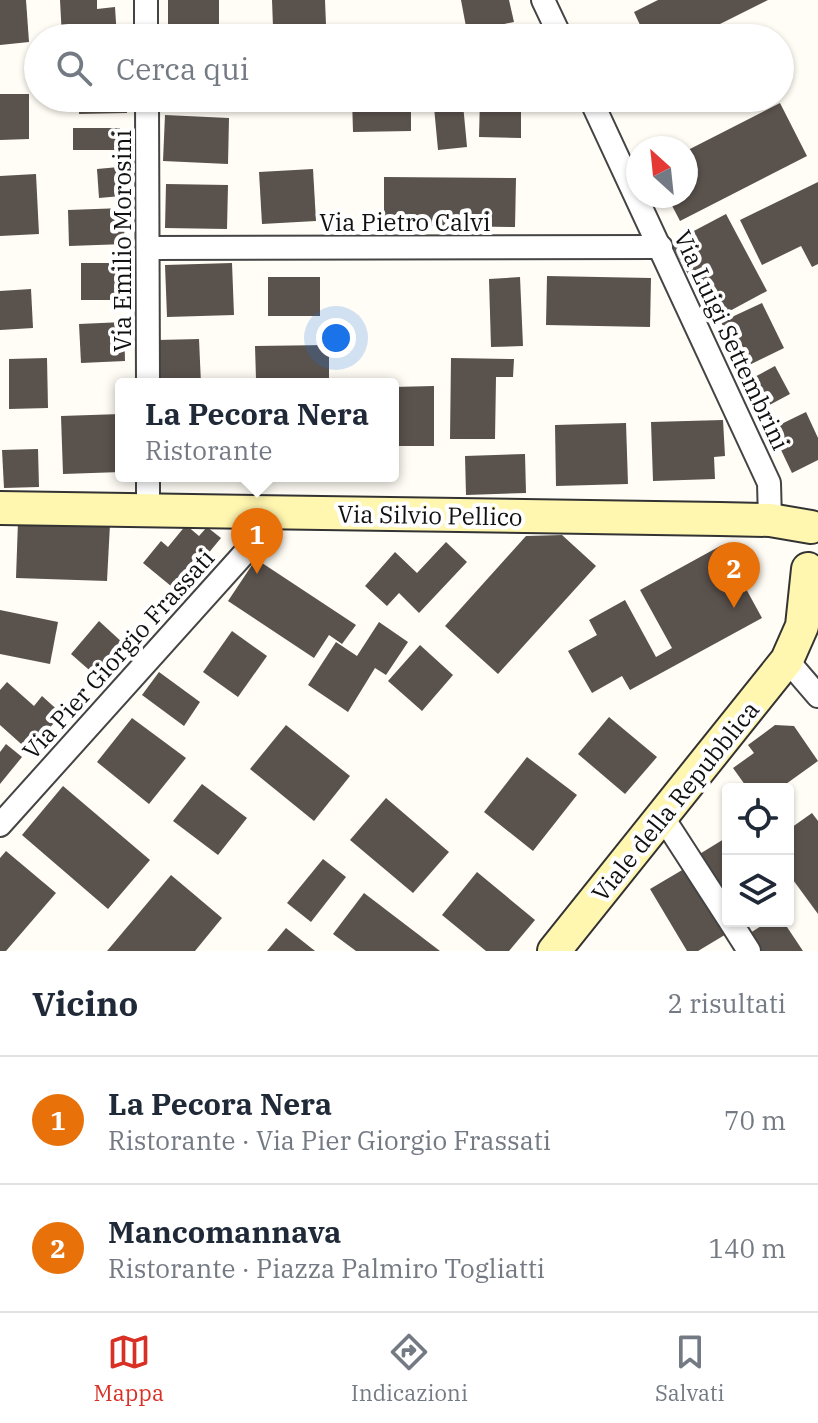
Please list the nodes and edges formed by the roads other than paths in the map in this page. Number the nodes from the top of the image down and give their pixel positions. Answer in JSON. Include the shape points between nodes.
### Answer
{"nodes":[{"id":1,"x":146,"y":0,"type":"edge"},
{"id":2,"x":543,"y":0,"type":"edge"},
{"id":3,"x":146,"y":24,"type":"edge"},
{"id":4,"x":554,"y":24,"type":"edge"},
{"id":5,"x":147,"y":112,"type":"edge"},
{"id":6,"x":597,"y":112,"type":"edge"},
{"id":7,"x":661,"y":247,"type":"junction"},
{"id":8,"x":149,"y":248,"type":"junction"},
{"id":9,"x":148,"y":378,"type":"edge"},
{"id":10,"x":148,"y":482,"type":"edge"},
{"id":11,"x":0,"y":508,"type":"edge"},
{"id":12,"x":148,"y":511,"type":"junction"},
{"id":13,"x":263,"y":512,"type":"junction"},
{"id":14,"x":770,"y":520,"type":"junction"},
{"id":15,"x":814,"y":525,"type":"edge"},
{"id":16,"x":813,"y":574,"type":"edge"},
{"id":17,"x":818,"y":622,"type":"edge"},
{"id":18,"x":790,"y":654,"type":"junction"},
{"id":19,"x":818,"y":696,"type":"edge"},
{"id":20,"x":662,"y":816,"type":"junction"},
{"id":21,"x":0,"y":825,"type":"edge"},
{"id":22,"x":722,"y":909,"type":"edge"},
{"id":23,"x":734,"y":927,"type":"edge"},
{"id":24,"x":554,"y":951,"type":"edge"},
{"id":25,"x":749,"y":951,"type":"edge"}],
"edges":[{"from":1,"to":3,"type":"street"},
{"from":2,"to":4,"type":"street"},
{"from":5,"to":8,"type":"street","name":"Via Emilio Morosini"},
{"from":6,"to":7,"type":"street","name":"Via Luigi Settembrini"},
{"from":7,"to":8,"type":"street","name":"Via Pietro Calvi"},
{"from":7,"to":14,"type":"street","name":"Via Luigi Settembrini","via":[[769,483]]},
{"from":8,"to":9,"type":"street","name":"Via Emilio Morosini"},
{"from":10,"to":12,"type":"street"},
{"from":11,"to":12,"type":"street","name":"Via Silvio Pellico"},
{"from":12,"to":13,"type":"street","name":"Via Silvio Pellico"},
{"from":13,"to":14,"type":"street","name":"Via Silvio Pellico"},
{"from":13,"to":21,"type":"street","name":"Via Pier Giorgio Frassati","via":[[259,537]]},
{"from":14,"to":15,"type":"street","name":"Via Silvio Pellico"},
{"from":15,"to":16,"type":"street","via":[[802,548]]},
{"from":16,"to":18,"type":"street"},
{"from":17,"to":18,"type":"street","name":"Viale della Repubblica"},
{"from":18,"to":19,"type":"street"},
{"from":18,"to":20,"type":"street","name":"Viale della Repubblica"},
{"from":20,"to":22,"type":"street"},
{"from":20,"to":24,"type":"street","name":"Viale della Repubblica"},
{"from":23,"to":25,"type":"street"}]}
